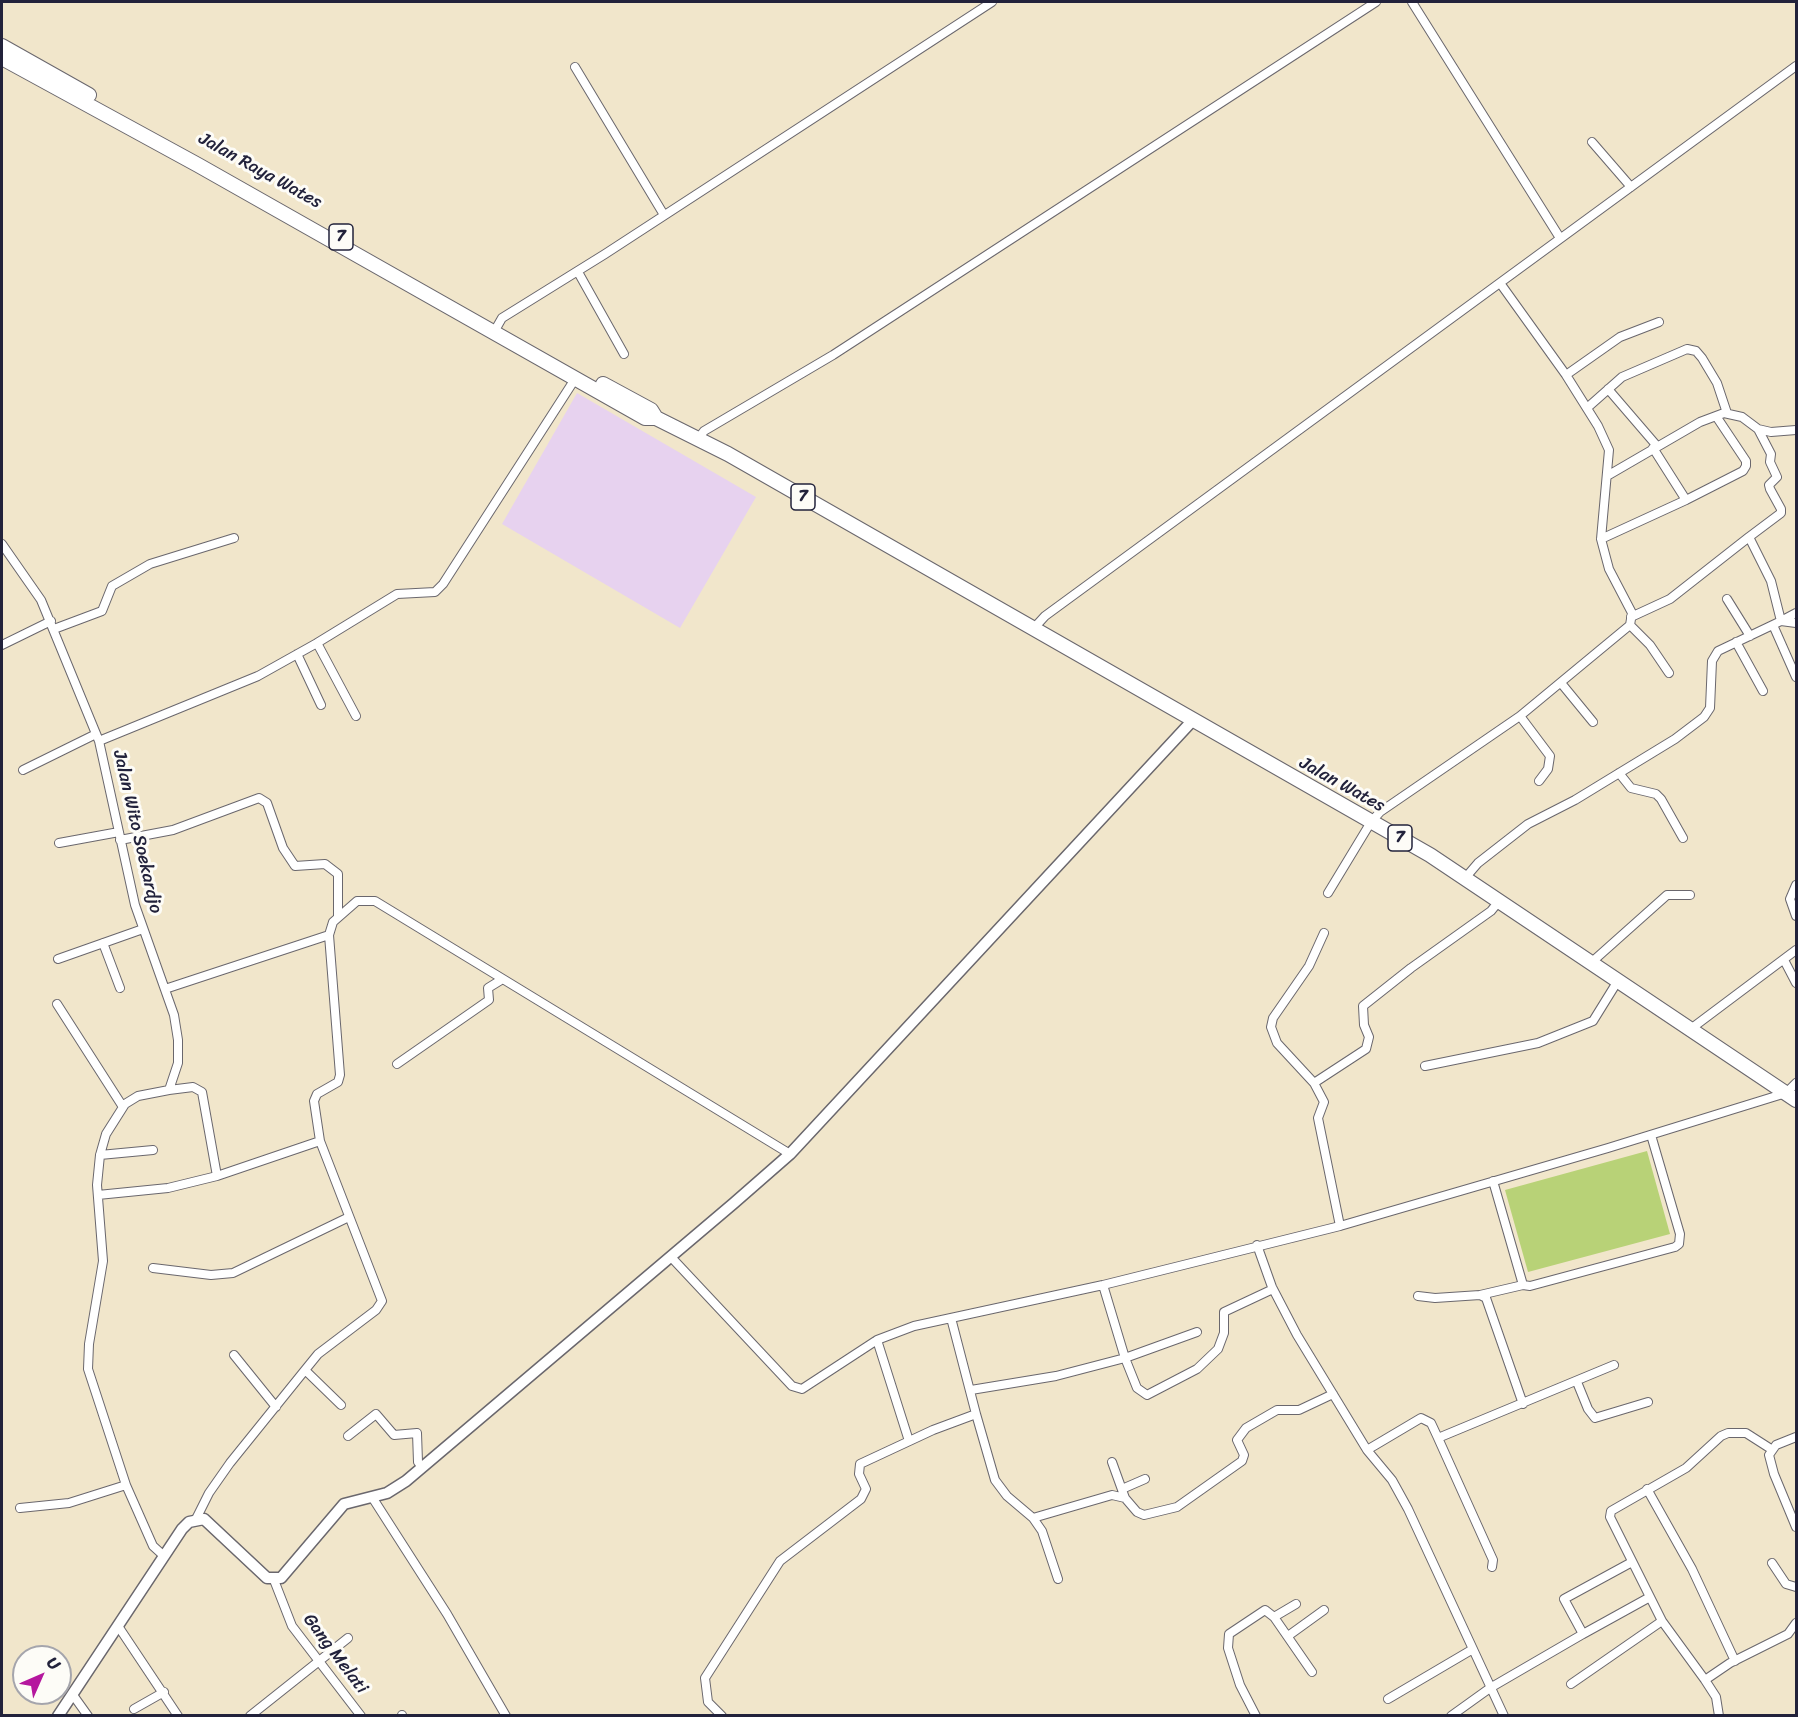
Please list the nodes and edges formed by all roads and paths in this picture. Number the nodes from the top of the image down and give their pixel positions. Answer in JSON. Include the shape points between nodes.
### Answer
{"nodes":[{"id":1,"x":992,"y":2,"type":"edge"},
{"id":2,"x":1376,"y":2,"type":"edge"},
{"id":3,"x":1412,"y":2,"type":"edge"},
{"id":4,"x":2,"y":46,"type":"edge"},
{"id":5,"x":2,"y":58,"type":"edge"},
{"id":6,"x":21,"y":63,"type":"junction"},
{"id":7,"x":1797,"y":66,"type":"edge"},
{"id":8,"x":575,"y":67,"type":"dead end"},
{"id":9,"x":1592,"y":142,"type":"dead end"},
{"id":10,"x":1631,"y":188,"type":"junction"},
{"id":11,"x":664,"y":215,"type":"junction"},
{"id":12,"x":1560,"y":238,"type":"junction"},
{"id":13,"x":578,"y":272,"type":"junction"},
{"id":14,"x":1500,"y":283,"type":"junction"},
{"id":15,"x":1659,"y":322,"type":"dead end"},
{"id":16,"x":495,"y":328,"type":"junction"},
{"id":17,"x":624,"y":354,"type":"dead end"},
{"id":18,"x":1566,"y":375,"type":"junction"},
{"id":19,"x":575,"y":379,"type":"junction"},
{"id":20,"x":1608,"y":389,"type":"junction"},
{"id":21,"x":1587,"y":408,"type":"junction"},
{"id":22,"x":1727,"y":413,"type":"junction"},
{"id":23,"x":1716,"y":416,"type":"junction"},
{"id":24,"x":656,"y":418,"type":"junction"},
{"id":25,"x":1758,"y":429,"type":"junction"},
{"id":26,"x":1797,"y":430,"type":"edge"},
{"id":27,"x":698,"y":439,"type":"junction"},
{"id":28,"x":1655,"y":447,"type":"junction"},
{"id":29,"x":1607,"y":476,"type":"junction"},
{"id":30,"x":1686,"y":500,"type":"junction"},
{"id":31,"x":1749,"y":537,"type":"junction"},
{"id":32,"x":234,"y":538,"type":"dead end"},
{"id":33,"x":1601,"y":539,"type":"junction"},
{"id":34,"x":2,"y":544,"type":"edge"},
{"id":35,"x":949,"y":579,"type":"joint"},
{"id":36,"x":1727,"y":598,"type":"dead end"},
{"id":37,"x":1797,"y":613,"type":"edge"},
{"id":38,"x":1631,"y":621,"type":"junction"},
{"id":39,"x":1777,"y":623,"type":"junction"},
{"id":40,"x":1797,"y":623,"type":"edge"},
{"id":41,"x":52,"y":625,"type":"junction"},
{"id":42,"x":1035,"y":628,"type":"junction"},
{"id":43,"x":1750,"y":636,"type":"junction"},
{"id":44,"x":1736,"y":642,"type":"junction"},
{"id":45,"x":317,"y":643,"type":"junction"},
{"id":46,"x":2,"y":645,"type":"edge"},
{"id":47,"x":297,"y":654,"type":"junction"},
{"id":48,"x":1669,"y":673,"type":"dead end"},
{"id":49,"x":1797,"y":677,"type":"edge"},
{"id":50,"x":1561,"y":683,"type":"junction"},
{"id":51,"x":1763,"y":691,"type":"dead end"},
{"id":52,"x":321,"y":705,"type":"dead end"},
{"id":53,"x":356,"y":716,"type":"dead end"},
{"id":54,"x":1520,"y":716,"type":"junction"},
{"id":55,"x":1193,"y":720,"type":"junction"},
{"id":56,"x":1593,"y":722,"type":"dead end"},
{"id":57,"x":97,"y":738,"type":"junction"},
{"id":58,"x":23,"y":770,"type":"dead end"},
{"id":59,"x":1619,"y":773,"type":"junction"},
{"id":60,"x":1539,"y":781,"type":"dead end"},
{"id":61,"x":1371,"y":822,"type":"junction"},
{"id":62,"x":120,"y":836,"type":"junction"},
{"id":63,"x":1683,"y":838,"type":"dead end"},
{"id":64,"x":59,"y":843,"type":"dead end"},
{"id":65,"x":1466,"y":877,"type":"junction"},
{"id":66,"x":1797,"y":885,"type":"edge"},
{"id":67,"x":1328,"y":893,"type":"dead end"},
{"id":68,"x":1690,"y":895,"type":"dead end"},
{"id":69,"x":1500,"y":900,"type":"junction"},
{"id":70,"x":1797,"y":916,"type":"edge"},
{"id":71,"x":338,"y":917,"type":"junction"},
{"id":72,"x":143,"y":929,"type":"junction"},
{"id":73,"x":1324,"y":933,"type":"dead end"},
{"id":74,"x":329,"y":935,"type":"junction"},
{"id":75,"x":103,"y":943,"type":"junction"},
{"id":76,"x":1797,"y":950,"type":"edge"},
{"id":77,"x":58,"y":959,"type":"dead end"},
{"id":78,"x":1784,"y":960,"type":"junction"},
{"id":79,"x":1593,"y":962,"type":"junction"},
{"id":80,"x":1619,"y":979,"type":"junction"},
{"id":81,"x":501,"y":980,"type":"junction"},
{"id":82,"x":1797,"y":982,"type":"edge"},
{"id":83,"x":120,"y":988,"type":"dead end"},
{"id":84,"x":165,"y":989,"type":"junction"},
{"id":85,"x":57,"y":1004,"type":"dead end"},
{"id":86,"x":1692,"y":1028,"type":"junction"},
{"id":87,"x":397,"y":1064,"type":"dead end"},
{"id":88,"x":1425,"y":1066,"type":"dead end"},
{"id":89,"x":1314,"y":1083,"type":"junction"},
{"id":90,"x":1797,"y":1083,"type":"edge"},
{"id":91,"x":169,"y":1090,"type":"junction"},
{"id":92,"x":1791,"y":1096,"type":"edge"},
{"id":93,"x":123,"y":1107,"type":"junction"},
{"id":94,"x":1651,"y":1134,"type":"junction"},
{"id":95,"x":320,"y":1141,"type":"junction"},
{"id":96,"x":153,"y":1150,"type":"dead end"},
{"id":97,"x":790,"y":1154,"type":"junction"},
{"id":98,"x":100,"y":1155,"type":"junction"},
{"id":99,"x":217,"y":1176,"type":"junction"},
{"id":100,"x":1493,"y":1181,"type":"junction"},
{"id":101,"x":98,"y":1195,"type":"junction"},
{"id":102,"x":349,"y":1217,"type":"junction"},
{"id":103,"x":1340,"y":1226,"type":"junction"},
{"id":104,"x":1257,"y":1245,"type":"junction"},
{"id":105,"x":671,"y":1257,"type":"junction"},
{"id":106,"x":153,"y":1268,"type":"dead end"},
{"id":107,"x":1103,"y":1285,"type":"junction"},
{"id":108,"x":1523,"y":1285,"type":"junction"},
{"id":109,"x":1273,"y":1289,"type":"junction"},
{"id":110,"x":1480,"y":1295,"type":"junction"},
{"id":111,"x":1418,"y":1296,"type":"dead end"},
{"id":112,"x":951,"y":1318,"type":"junction"},
{"id":113,"x":1197,"y":1332,"type":"dead end"},
{"id":114,"x":877,"y":1340,"type":"junction"},
{"id":115,"x":234,"y":1355,"type":"dead end"},
{"id":116,"x":1125,"y":1358,"type":"junction"},
{"id":117,"x":1614,"y":1365,"type":"dead end"},
{"id":118,"x":305,"y":1370,"type":"junction"},
{"id":119,"x":1577,"y":1382,"type":"junction"},
{"id":120,"x":971,"y":1390,"type":"junction"},
{"id":121,"x":1333,"y":1394,"type":"junction"},
{"id":122,"x":1648,"y":1402,"type":"dead end"},
{"id":123,"x":1523,"y":1404,"type":"junction"},
{"id":124,"x":341,"y":1405,"type":"dead end"},
{"id":125,"x":276,"y":1407,"type":"junction"},
{"id":126,"x":976,"y":1414,"type":"junction"},
{"id":127,"x":348,"y":1436,"type":"dead end"},
{"id":128,"x":1797,"y":1437,"type":"edge"},
{"id":129,"x":1438,"y":1438,"type":"junction"},
{"id":130,"x":909,"y":1441,"type":"junction"},
{"id":131,"x":1771,"y":1449,"type":"junction"},
{"id":132,"x":1367,"y":1450,"type":"junction"},
{"id":133,"x":1112,"y":1462,"type":"dead end"},
{"id":134,"x":425,"y":1465,"type":"junction"},
{"id":135,"x":1145,"y":1479,"type":"dead end"},
{"id":136,"x":126,"y":1485,"type":"junction"},
{"id":137,"x":1647,"y":1489,"type":"junction"},
{"id":138,"x":1124,"y":1493,"type":"junction"},
{"id":139,"x":372,"y":1497,"type":"junction"},
{"id":140,"x":20,"y":1508,"type":"dead end"},
{"id":141,"x":1033,"y":1518,"type":"junction"},
{"id":142,"x":196,"y":1519,"type":"junction"},
{"id":143,"x":1797,"y":1527,"type":"edge"},
{"id":144,"x":164,"y":1556,"type":"junction"},
{"id":145,"x":1632,"y":1562,"type":"junction"},
{"id":146,"x":1772,"y":1563,"type":"dead end"},
{"id":147,"x":1492,"y":1567,"type":"dead end"},
{"id":148,"x":1058,"y":1579,"type":"dead end"},
{"id":149,"x":274,"y":1580,"type":"junction"},
{"id":150,"x":1797,"y":1587,"type":"edge"},
{"id":151,"x":1650,"y":1597,"type":"junction"},
{"id":152,"x":1296,"y":1604,"type":"dead end"},
{"id":153,"x":1324,"y":1610,"type":"dead end"},
{"id":154,"x":1274,"y":1617,"type":"junction"},
{"id":155,"x":1662,"y":1621,"type":"junction"},
{"id":156,"x":1797,"y":1623,"type":"edge"},
{"id":157,"x":118,"y":1626,"type":"junction"},
{"id":158,"x":1583,"y":1634,"type":"junction"},
{"id":159,"x":1288,"y":1636,"type":"junction"},
{"id":160,"x":348,"y":1638,"type":"dead end"},
{"id":161,"x":1473,"y":1649,"type":"junction"},
{"id":162,"x":319,"y":1660,"type":"junction"},
{"id":163,"x":1735,"y":1661,"type":"junction"},
{"id":164,"x":1312,"y":1672,"type":"dead end"},
{"id":165,"x":1705,"y":1680,"type":"junction"},
{"id":166,"x":1571,"y":1684,"type":"dead end"},
{"id":167,"x":1490,"y":1688,"type":"junction"},
{"id":168,"x":164,"y":1692,"type":"junction"},
{"id":169,"x":73,"y":1695,"type":"junction"},
{"id":170,"x":1388,"y":1699,"type":"dead end"},
{"id":171,"x":134,"y":1709,"type":"dead end"},
{"id":172,"x":359,"y":1715,"type":"edge"},
{"id":173,"x":58,"y":1716,"type":"edge"},
{"id":174,"x":88,"y":1716,"type":"edge"},
{"id":175,"x":178,"y":1716,"type":"edge"},
{"id":176,"x":250,"y":1716,"type":"edge"},
{"id":177,"x":506,"y":1716,"type":"edge"},
{"id":178,"x":722,"y":1716,"type":"edge"},
{"id":179,"x":1256,"y":1716,"type":"edge"},
{"id":180,"x":1451,"y":1716,"type":"edge"},
{"id":181,"x":1504,"y":1716,"type":"edge"},
{"id":182,"x":1719,"y":1716,"type":"edge"}],
"edges":[{"from":1,"to":11,"type":"street"},
{"from":2,"to":27,"type":"street","via":[[833,355],[704,431]]},
{"from":3,"to":12,"type":"street"},
{"from":4,"to":6,"type":"highway","name":"Jalan Raya Wates","number":"7"},
{"from":5,"to":6,"type":"highway","name":"Jalan Raya Wates"},
{"from":6,"to":16,"type":"highway","name":"Jalan Raya Wates","number":"7"},
{"from":7,"to":10,"type":"street"},
{"from":8,"to":11,"type":"street"},
{"from":9,"to":10,"type":"street"},
{"from":10,"to":12,"type":"street"},
{"from":11,"to":13,"type":"street"},
{"from":12,"to":14,"type":"street"},
{"from":13,"to":16,"type":"street","via":[[502,318]]},
{"from":13,"to":17,"type":"street"},
{"from":14,"to":18,"type":"street"},
{"from":14,"to":42,"type":"street","via":[[1045,616]]},
{"from":15,"to":18,"type":"street","via":[[1620,337]]},
{"from":16,"to":19,"type":"highway","name":"Jalan Raya Wates"},
{"from":16,"to":24,"type":"highway","name":"Jalan Raya Wates","number":"7","via":[[651,410]]},
{"from":18,"to":21,"type":"street"},
{"from":19,"to":24,"type":"highway","name":"Jalan Raya Wates","via":[[645,418]]},
{"from":19,"to":45,"type":"street","via":[[443,584],[435,592],[398,594]]},
{"from":20,"to":21,"type":"street"},
{"from":20,"to":22,"type":"street","via":[[1638,368],[1692,349],[1717,383]]},
{"from":20,"to":28,"type":"street"},
{"from":21,"to":29,"type":"street","via":[[1609,450]]},
{"from":22,"to":23,"type":"street"},
{"from":22,"to":25,"type":"street","via":[[1742,417]]},
{"from":23,"to":28,"type":"street"},
{"from":23,"to":30,"type":"street","via":[[1746,466]]},
{"from":24,"to":27,"type":"highway","name":"Jalan Raya Wates","number":"7"},
{"from":25,"to":26,"type":"street"},
{"from":25,"to":31,"type":"street","via":[[1771,454],[1777,477],[1769,485],[1781,509],[1779,516]]},
{"from":27,"to":35,"type":"highway","name":"Jalan Raya Wates","number":"7"},
{"from":28,"to":29,"type":"street"},
{"from":28,"to":30,"type":"street"},
{"from":29,"to":33,"type":"street"},
{"from":30,"to":33,"type":"street"},
{"from":31,"to":38,"type":"street","via":[[1670,599]]},
{"from":31,"to":39,"type":"street","via":[[1771,581]]},
{"from":32,"to":41,"type":"street","via":[[150,564],[116,582],[102,611]]},
{"from":33,"to":38,"type":"street","via":[[1609,569],[1630,609]]},
{"from":34,"to":41,"type":"street","name":"Jalan Wito Soekardjo","via":[[41,600]]},
{"from":35,"to":42,"type":"highway","name":"Jalan Wates","number":"7"},
{"from":36,"to":43,"type":"street"},
{"from":37,"to":39,"type":"street"},
{"from":38,"to":48,"type":"street"},
{"from":38,"to":50,"type":"street"},
{"from":39,"to":40,"type":"street"},
{"from":39,"to":43,"type":"street"},
{"from":39,"to":49,"type":"street"},
{"from":41,"to":46,"type":"street"},
{"from":41,"to":57,"type":"street","name":"Jalan Wito Soekardjo"},
{"from":42,"to":55,"type":"highway","name":"Jalan Wates","number":"7"},
{"from":43,"to":44,"type":"street"},
{"from":44,"to":51,"type":"street"},
{"from":44,"to":59,"type":"street","via":[[1714,655],[1710,708],[1704,717]]},
{"from":45,"to":47,"type":"street"},
{"from":45,"to":53,"type":"street"},
{"from":47,"to":52,"type":"street"},
{"from":47,"to":57,"type":"street","via":[[258,676]]},
{"from":50,"to":54,"type":"street"},
{"from":50,"to":56,"type":"street"},
{"from":54,"to":60,"type":"street","via":[[1550,756],[1548,769]]},
{"from":54,"to":61,"type":"street","via":[[1389,805]]},
{"from":55,"to":61,"type":"highway","name":"Jalan Wates","number":"7"},
{"from":55,"to":97,"type":"street"},
{"from":57,"to":58,"type":"street"},
{"from":57,"to":62,"type":"street","name":"Jalan Wito Soekardjo"},
{"from":59,"to":63,"type":"street","via":[[1631,788],[1661,799]]},
{"from":59,"to":65,"type":"street","via":[[1528,824]]},
{"from":61,"to":65,"type":"highway","name":"Jalan Wates","number":"7"},
{"from":61,"to":67,"type":"street"},
{"from":62,"to":64,"type":"street"},
{"from":62,"to":71,"type":"street","via":[[173,830],[260,798],[267,803],[283,848],[294,866],[325,864],[338,874]]},
{"from":62,"to":72,"type":"street","name":"Jalan Wito Soekardjo"},
{"from":65,"to":69,"type":"highway","name":"Jalan Wates","number":"7"},
{"from":66,"to":70,"type":"street","via":[[1790,899]]},
{"from":68,"to":79,"type":"street","via":[[1667,895]]},
{"from":69,"to":79,"type":"highway","name":"Jalan Wates","number":"7"},
{"from":69,"to":89,"type":"street","via":[[1491,912],[1364,1006],[1364,1025],[1369,1037],[1366,1049]]},
{"from":71,"to":74,"type":"street"},
{"from":71,"to":81,"type":"street","via":[[357,901],[375,901]]},
{"from":72,"to":75,"type":"street"},
{"from":72,"to":84,"type":"street","name":"Jalan Wito Soekardjo"},
{"from":73,"to":89,"type":"street","via":[[1310,966],[1270,1027],[1277,1043]]},
{"from":74,"to":84,"type":"street"},
{"from":74,"to":95,"type":"street","via":[[340,1075],[338,1082],[314,1098]]},
{"from":75,"to":77,"type":"street"},
{"from":75,"to":83,"type":"street"},
{"from":76,"to":78,"type":"street"},
{"from":78,"to":82,"type":"street"},
{"from":78,"to":86,"type":"street"},
{"from":79,"to":80,"type":"highway","name":"Jalan Wates","number":"7"},
{"from":80,"to":86,"type":"highway","name":"Jalan Wates","number":"7"},
{"from":80,"to":88,"type":"street","via":[[1593,1021],[1538,1043]]},
{"from":81,"to":87,"type":"street","via":[[490,986],[489,1000]]},
{"from":81,"to":97,"type":"street"},
{"from":84,"to":91,"type":"street","name":"Jalan Wito Soekardjo","via":[[178,1040],[178,1063]]},
{"from":85,"to":93,"type":"street"},
{"from":86,"to":92,"type":"highway","name":"Jalan Wates","number":"7"},
{"from":89,"to":103,"type":"street","via":[[1324,1102],[1318,1118]]},
{"from":90,"to":92,"type":"street"},
{"from":91,"to":93,"type":"street","via":[[138,1096]]},
{"from":91,"to":99,"type":"street","via":[[194,1087],[202,1092]]},
{"from":92,"to":94,"type":"street"},
{"from":93,"to":98,"type":"street","via":[[106,1134]]},
{"from":94,"to":100,"type":"street"},
{"from":94,"to":108,"type":"street","via":[[1680,1234],[1679,1244]]},
{"from":95,"to":99,"type":"street"},
{"from":95,"to":102,"type":"street"},
{"from":96,"to":98,"type":"street"},
{"from":97,"to":105,"type":"street"},
{"from":98,"to":101,"type":"street"},
{"from":99,"to":101,"type":"street","via":[[168,1188]]},
{"from":100,"to":103,"type":"street"},
{"from":100,"to":108,"type":"street"},
{"from":101,"to":136,"type":"street","via":[[103,1261],[88,1369]]},
{"from":102,"to":106,"type":"street","via":[[233,1273],[211,1275]]},
{"from":102,"to":118,"type":"street","via":[[381,1304],[318,1354]]},
{"from":103,"to":104,"type":"street"},
{"from":104,"to":107,"type":"street"},
{"from":104,"to":109,"type":"street"},
{"from":105,"to":114,"type":"street","via":[[797,1389],[812,1385]]},
{"from":105,"to":134,"type":"street"},
{"from":107,"to":112,"type":"street"},
{"from":107,"to":116,"type":"street"},
{"from":108,"to":110,"type":"street"},
{"from":109,"to":116,"type":"street","via":[[1224,1312],[1224,1333],[1218,1349],[1197,1369],[1147,1395],[1137,1388]]},
{"from":109,"to":121,"type":"street"},
{"from":110,"to":111,"type":"street"},
{"from":110,"to":123,"type":"street","via":[[1489,1304]]},
{"from":112,"to":114,"type":"street"},
{"from":112,"to":120,"type":"street"},
{"from":113,"to":116,"type":"street"},
{"from":114,"to":130,"type":"street"},
{"from":115,"to":125,"type":"street"},
{"from":116,"to":120,"type":"street","via":[[1056,1376]]},
{"from":117,"to":119,"type":"street"},
{"from":118,"to":124,"type":"street"},
{"from":118,"to":125,"type":"street"},
{"from":119,"to":122,"type":"street","via":[[1595,1418]]},
{"from":119,"to":123,"type":"street"},
{"from":120,"to":126,"type":"street"},
{"from":121,"to":132,"type":"street"},
{"from":121,"to":138,"type":"street","via":[[1299,1410],[1277,1410],[1246,1428],[1237,1440],[1244,1455],[1242,1461],[1177,1507],[1144,1515],[1137,1512]]},
{"from":123,"to":129,"type":"street"},
{"from":125,"to":142,"type":"street","via":[[208,1492]]},
{"from":126,"to":130,"type":"street"},
{"from":126,"to":141,"type":"street","via":[[995,1480]]},
{"from":127,"to":134,"type":"street","via":[[376,1414],[394,1435],[417,1433],[418,1462]]},
{"from":128,"to":131,"type":"street"},
{"from":129,"to":132,"type":"street","via":[[1431,1423],[1421,1418]]},
{"from":129,"to":147,"type":"street","via":[[1493,1560]]},
{"from":130,"to":178,"type":"street","via":[[860,1464],[858,1474],[866,1489],[861,1499],[780,1561],[768,1578],[705,1678],[708,1702]]},
{"from":131,"to":137,"type":"street","via":[[1746,1433],[1728,1433],[1686,1468]]},
{"from":131,"to":143,"type":"street","via":[[1774,1474]]},
{"from":132,"to":161,"type":"street","via":[[1392,1480],[1408,1509]]},
{"from":133,"to":138,"type":"street"},
{"from":134,"to":139,"type":"street","via":[[396,1489]]},
{"from":135,"to":138,"type":"street"},
{"from":136,"to":140,"type":"street","via":[[69,1503]]},
{"from":136,"to":144,"type":"street","via":[[153,1546]]},
{"from":137,"to":145,"type":"street","via":[[1611,1511],[1610,1517]]},
{"from":137,"to":163,"type":"street","via":[[1692,1569]]},
{"from":138,"to":141,"type":"street"},
{"from":139,"to":149,"type":"street","via":[[344,1504],[288,1573]]},
{"from":139,"to":177,"type":"street"},
{"from":141,"to":148,"type":"street","via":[[1042,1532]]},
{"from":142,"to":144,"type":"street","via":[[182,1528]]},
{"from":142,"to":149,"type":"street","via":[[212,1524],[267,1578]]},
{"from":144,"to":157,"type":"street"},
{"from":145,"to":151,"type":"street"},
{"from":145,"to":158,"type":"street","via":[[1564,1599]]},
{"from":146,"to":150,"type":"street","via":[[1786,1584]]},
{"from":149,"to":162,"type":"street","name":"Gang Melati","via":[[292,1626]]},
{"from":151,"to":155,"type":"street"},
{"from":151,"to":158,"type":"street"},
{"from":152,"to":154,"type":"street"},
{"from":153,"to":159,"type":"street"},
{"from":154,"to":159,"type":"street"},
{"from":154,"to":179,"type":"street","via":[[1266,1610],[1232,1630],[1227,1639],[1240,1685]]},
{"from":155,"to":165,"type":"street"},
{"from":155,"to":166,"type":"street"},
{"from":156,"to":163,"type":"street","via":[[1788,1634]]},
{"from":157,"to":168,"type":"street"},
{"from":157,"to":169,"type":"street"},
{"from":158,"to":167,"type":"street"},
{"from":159,"to":164,"type":"street"},
{"from":160,"to":162,"type":"street"},
{"from":161,"to":167,"type":"street"},
{"from":161,"to":170,"type":"street"},
{"from":162,"to":172,"type":"street","name":"Gang Melati"},
{"from":162,"to":176,"type":"street"},
{"from":163,"to":165,"type":"street"},
{"from":165,"to":182,"type":"street","via":[[1716,1697]]},
{"from":167,"to":180,"type":"street"},
{"from":167,"to":181,"type":"street"},
{"from":168,"to":171,"type":"street"},
{"from":168,"to":175,"type":"street"},
{"from":169,"to":173,"type":"street"},
{"from":169,"to":174,"type":"street"}]}
